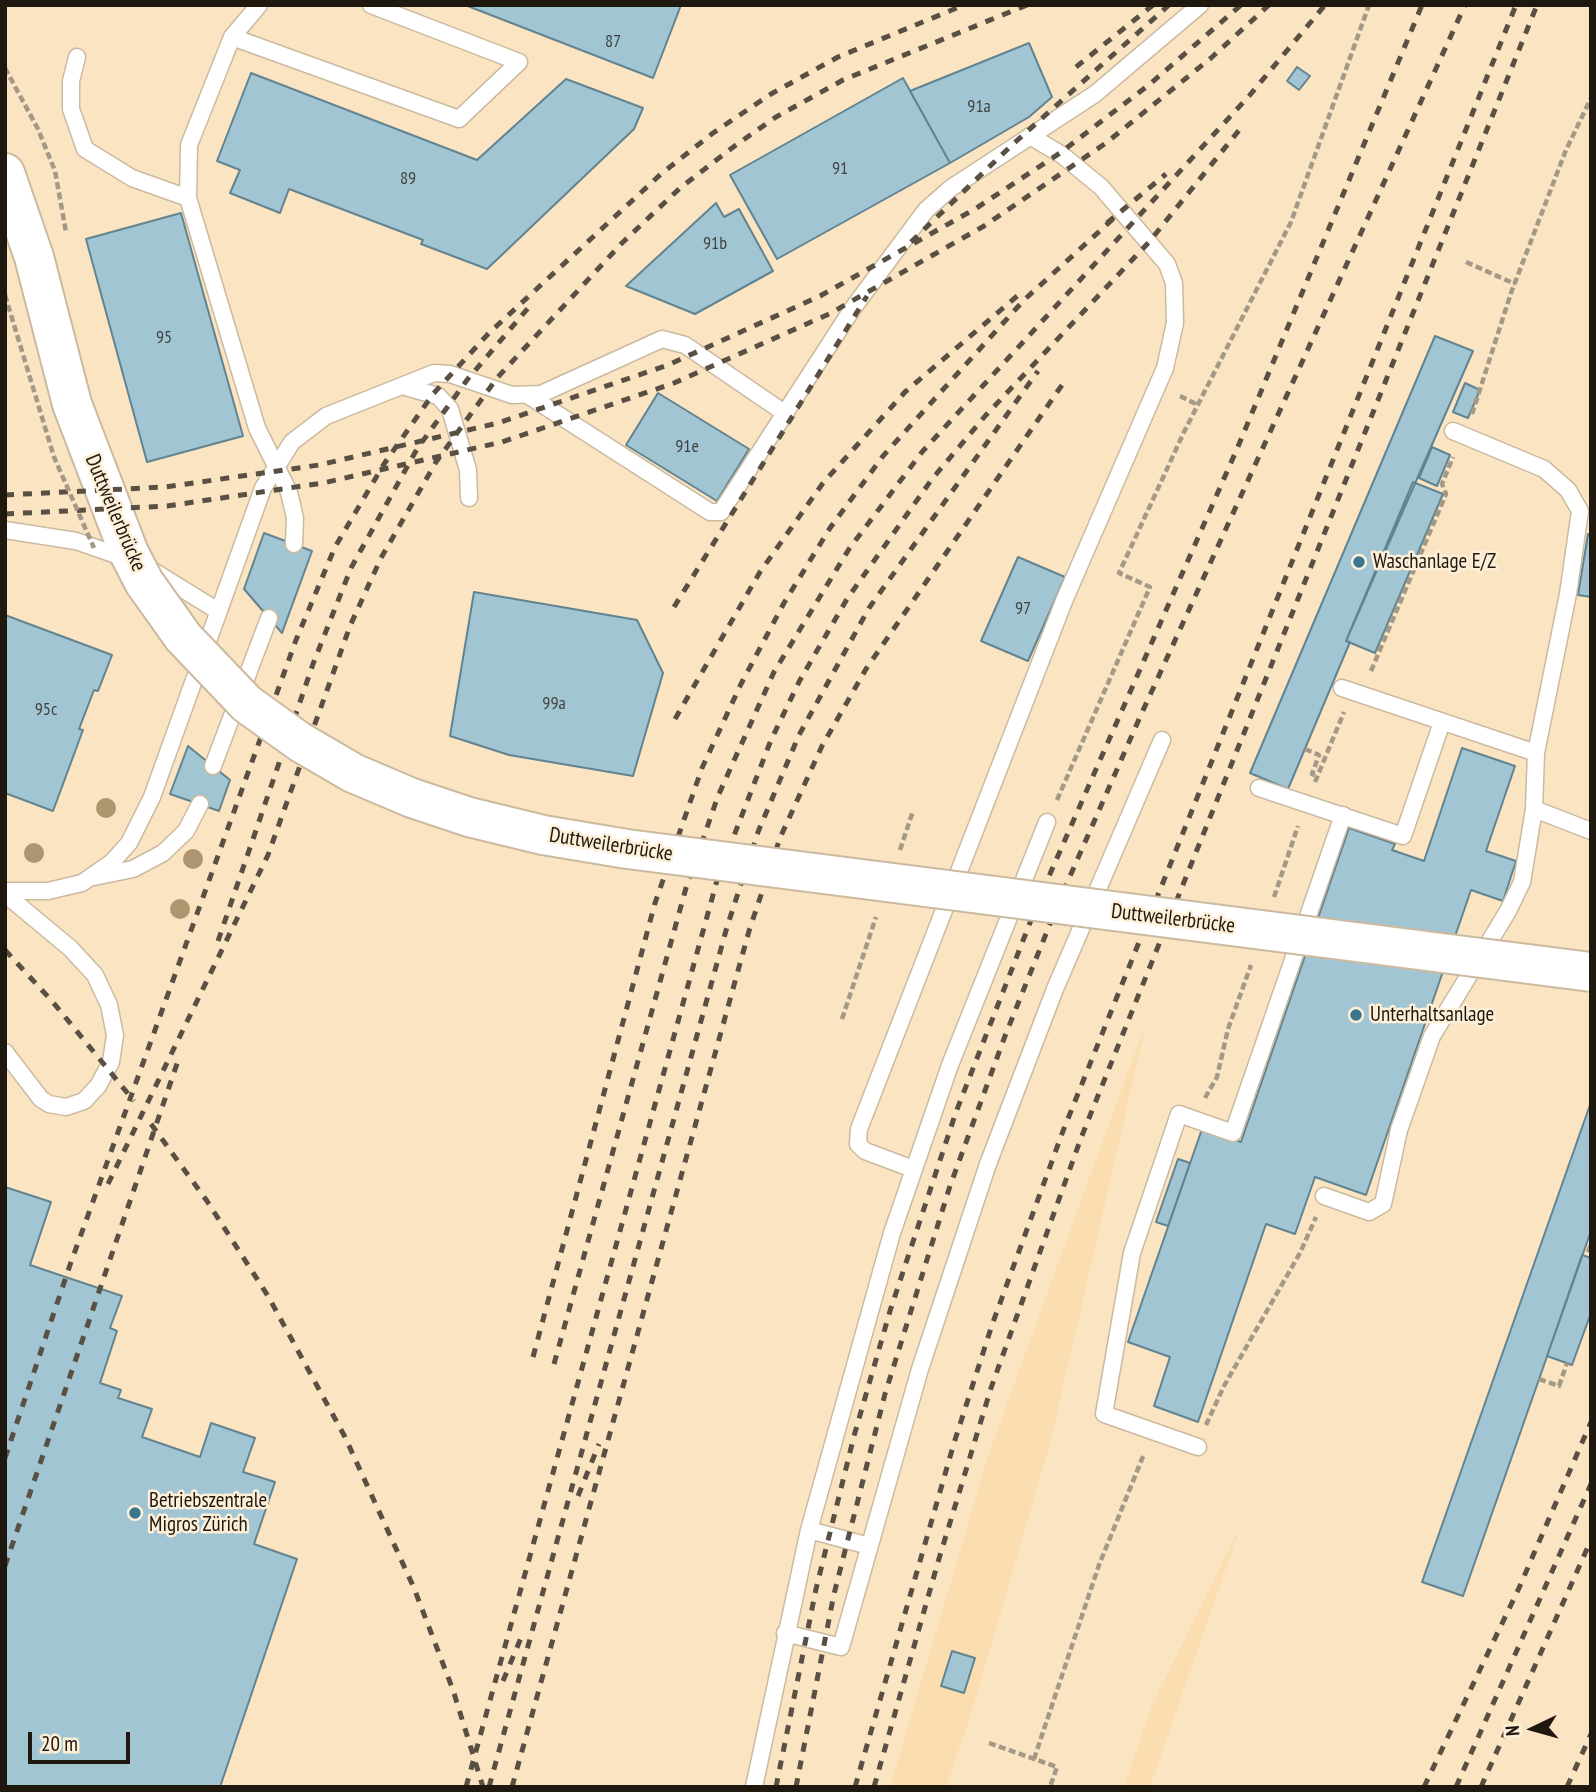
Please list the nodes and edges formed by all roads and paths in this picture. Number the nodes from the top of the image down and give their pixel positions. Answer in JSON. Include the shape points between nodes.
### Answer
{"nodes":[{"id":1,"x":259,"y":5,"type":"edge"},
{"id":2,"x":371,"y":5,"type":"edge"},
{"id":3,"x":1200,"y":5,"type":"edge"},
{"id":4,"x":1369,"y":5,"type":"edge"},
{"id":5,"x":232,"y":37,"type":"junction"},
{"id":6,"x":78,"y":57,"type":"dead end"},
{"id":7,"x":5,"y":68,"type":"edge"},
{"id":8,"x":1591,"y":98,"type":"edge"},
{"id":9,"x":1030,"y":136,"type":"junction"},
{"id":10,"x":5,"y":173,"type":"edge"},
{"id":11,"x":188,"y":198,"type":"junction"},
{"id":12,"x":5,"y":199,"type":"edge"},
{"id":13,"x":66,"y":236,"type":"dead end"},
{"id":14,"x":34,"y":257,"type":"junction"},
{"id":15,"x":1466,"y":262,"type":"dead end"},
{"id":16,"x":1515,"y":284,"type":"junction"},
{"id":17,"x":5,"y":295,"type":"edge"},
{"id":18,"x":402,"y":386,"type":"junction"},
{"id":19,"x":529,"y":396,"type":"junction"},
{"id":20,"x":786,"y":414,"type":"junction"},
{"id":21,"x":1458,"y":433,"type":"junction"},
{"id":22,"x":275,"y":466,"type":"junction"},
{"id":23,"x":469,"y":498,"type":"dead end"},
{"id":24,"x":5,"y":530,"type":"edge"},
{"id":25,"x":294,"y":544,"type":"dead end"},
{"id":26,"x":95,"y":549,"type":"dead end"},
{"id":27,"x":218,"y":611,"type":"junction"},
{"id":28,"x":269,"y":618,"type":"dead end"},
{"id":29,"x":1352,"y":692,"type":"junction"},
{"id":30,"x":1442,"y":722,"type":"junction"},
{"id":31,"x":1163,"y":740,"type":"dead end"},
{"id":32,"x":1305,"y":749,"type":"dead end"},
{"id":33,"x":1536,"y":753,"type":"junction"},
{"id":34,"x":213,"y":766,"type":"dead end"},
{"id":35,"x":1317,"y":776,"type":"junction"},
{"id":36,"x":1259,"y":788,"type":"dead end"},
{"id":37,"x":200,"y":804,"type":"dead end"},
{"id":38,"x":1306,"y":804,"type":"junction"},
{"id":39,"x":1534,"y":808,"type":"junction"},
{"id":40,"x":1343,"y":815,"type":"junction"},
{"id":41,"x":1047,"y":822,"type":"joint"},
{"id":42,"x":1591,"y":831,"type":"edge"},
{"id":43,"x":92,"y":878,"type":"junction"},
{"id":44,"x":5,"y":892,"type":"edge"},
{"id":45,"x":877,"y":914,"type":"dead end"},
{"id":46,"x":1591,"y":972,"type":"edge"},
{"id":47,"x":842,"y":1019,"type":"dead end"},
{"id":48,"x":5,"y":1052,"type":"edge"},
{"id":49,"x":913,"y":1169,"type":"junction"},
{"id":50,"x":1324,"y":1196,"type":"joint"},
{"id":51,"x":1591,"y":1244,"type":"edge"},
{"id":52,"x":1588,"y":1252,"type":"dead end"},
{"id":53,"x":1567,"y":1363,"type":"dead end"},
{"id":54,"x":1539,"y":1379,"type":"dead end"},
{"id":55,"x":1153,"y":1431,"type":"junction"},
{"id":56,"x":1198,"y":1447,"type":"joint"},
{"id":57,"x":809,"y":1530,"type":"junction"},
{"id":58,"x":869,"y":1546,"type":"junction"},
{"id":59,"x":785,"y":1633,"type":"junction"},
{"id":60,"x":989,"y":1744,"type":"dead end"},
{"id":61,"x":1034,"y":1759,"type":"junction"},
{"id":62,"x":754,"y":1787,"type":"edge"},
{"id":63,"x":1050,"y":1787,"type":"edge"}],
"edges":[{"from":1,"to":5,"type":"lane"},
{"from":2,"to":5,"type":"lane","via":[[519,62],[459,119]]},
{"from":3,"to":9,"type":"lane","via":[[1095,94]]},
{"from":4,"to":41,"type":"path","via":[[1291,222],[1184,432],[1119,573],[1150,587]]},
{"from":5,"to":11,"type":"lane","via":[[189,145]]},
{"from":6,"to":11,"type":"lane","via":[[71,81],[71,108],[86,149],[132,178]]},
{"from":7,"to":13,"type":"path","via":[[55,171]]},
{"from":8,"to":16,"type":"path"},
{"from":9,"to":20,"type":"lane","via":[[926,210],[853,309]]},
{"from":9,"to":49,"type":"lane","via":[[1101,187],[1167,264],[1174,283],[1175,323],[1166,368],[1064,601],[859,1129],[859,1144],[865,1151]]},
{"from":10,"to":14,"type":"street","name":"Duttweilerbrücke"},
{"from":11,"to":22,"type":"lane","via":[[257,428]]},
{"from":12,"to":14,"type":"street"},
{"from":14,"to":46,"type":"street","name":"Duttweilerbrücke","bridge":true,"via":[[72,404],[96,474],[144,582],[183,637],[227,685],[300,742],[353,773],[469,817],[627,849]]},
{"from":15,"to":16,"type":"path"},
{"from":16,"to":21,"type":"path","via":[[1482,388]]},
{"from":17,"to":26,"type":"path","bridge":true,"via":[[54,457]]},
{"from":18,"to":19,"type":"lane","via":[[428,374],[444,373]]},
{"from":18,"to":22,"type":"lane","via":[[319,420],[292,442]]},
{"from":18,"to":23,"type":"lane","via":[[438,396],[450,409],[468,470]]},
{"from":19,"to":20,"type":"lane","via":[[555,389],[655,341],[670,339]]},
{"from":19,"to":20,"type":"lane","via":[[714,513],[727,507]]},
{"from":21,"to":29,"type":"path","via":[[1442,484],[1446,494]]},
{"from":21,"to":33,"type":"lane","via":[[1544,469],[1568,490],[1580,511]]},
{"from":22,"to":25,"type":"lane","via":[[293,506]]},
{"from":22,"to":27,"type":"lane"},
{"from":24,"to":27,"type":"lane","via":[[76,541],[142,564]]},
{"from":27,"to":43,"type":"lane","via":[[142,820],[122,852]]},
{"from":28,"to":34,"type":"lane"},
{"from":29,"to":30,"type":"lane"},
{"from":29,"to":35,"type":"path"},
{"from":30,"to":33,"type":"lane"},
{"from":30,"to":40,"type":"lane","via":[[1402,836]]},
{"from":31,"to":58,"type":"lane","via":[[1055,989],[988,1164],[924,1357]]},
{"from":32,"to":35,"type":"path","via":[[1319,755],[1312,774]]},
{"from":33,"to":39,"type":"lane"},
{"from":35,"to":38,"type":"path"},
{"from":36,"to":38,"type":"lane"},
{"from":37,"to":43,"type":"lane","via":[[186,831],[163,853],[133,870]]},
{"from":38,"to":40,"type":"lane"},
{"from":39,"to":42,"type":"lane"},
{"from":39,"to":50,"type":"lane","via":[[1522,882],[1432,1036],[1399,1130],[1383,1204],[1369,1212]]},
{"from":40,"to":55,"type":"lane","via":[[1233,1133],[1180,1114],[1132,1253],[1104,1414]]},
{"from":41,"to":49,"type":"lane"},
{"from":43,"to":44,"type":"lane","via":[[60,890]]},
{"from":44,"to":48,"type":"lane","via":[[95,975],[115,1035],[111,1062],[98,1087],[84,1101],[66,1107],[41,1099]]},
{"from":45,"to":47,"type":"path"},
{"from":49,"to":57,"type":"lane","via":[[857,1350]]},
{"from":50,"to":56,"type":"path","via":[[1300,1253],[1212,1409]]},
{"from":51,"to":52,"type":"path"},
{"from":53,"to":54,"type":"path","via":[[1559,1386]]},
{"from":55,"to":56,"type":"lane"},
{"from":55,"to":61,"type":"path","via":[[1099,1565]]},
{"from":57,"to":58,"type":"lane"},
{"from":57,"to":59,"type":"lane"},
{"from":58,"to":59,"type":"lane","via":[[841,1647]]},
{"from":59,"to":62,"type":"lane"},
{"from":60,"to":61,"type":"path"},
{"from":61,"to":63,"type":"path","via":[[1057,1767]]}]}
